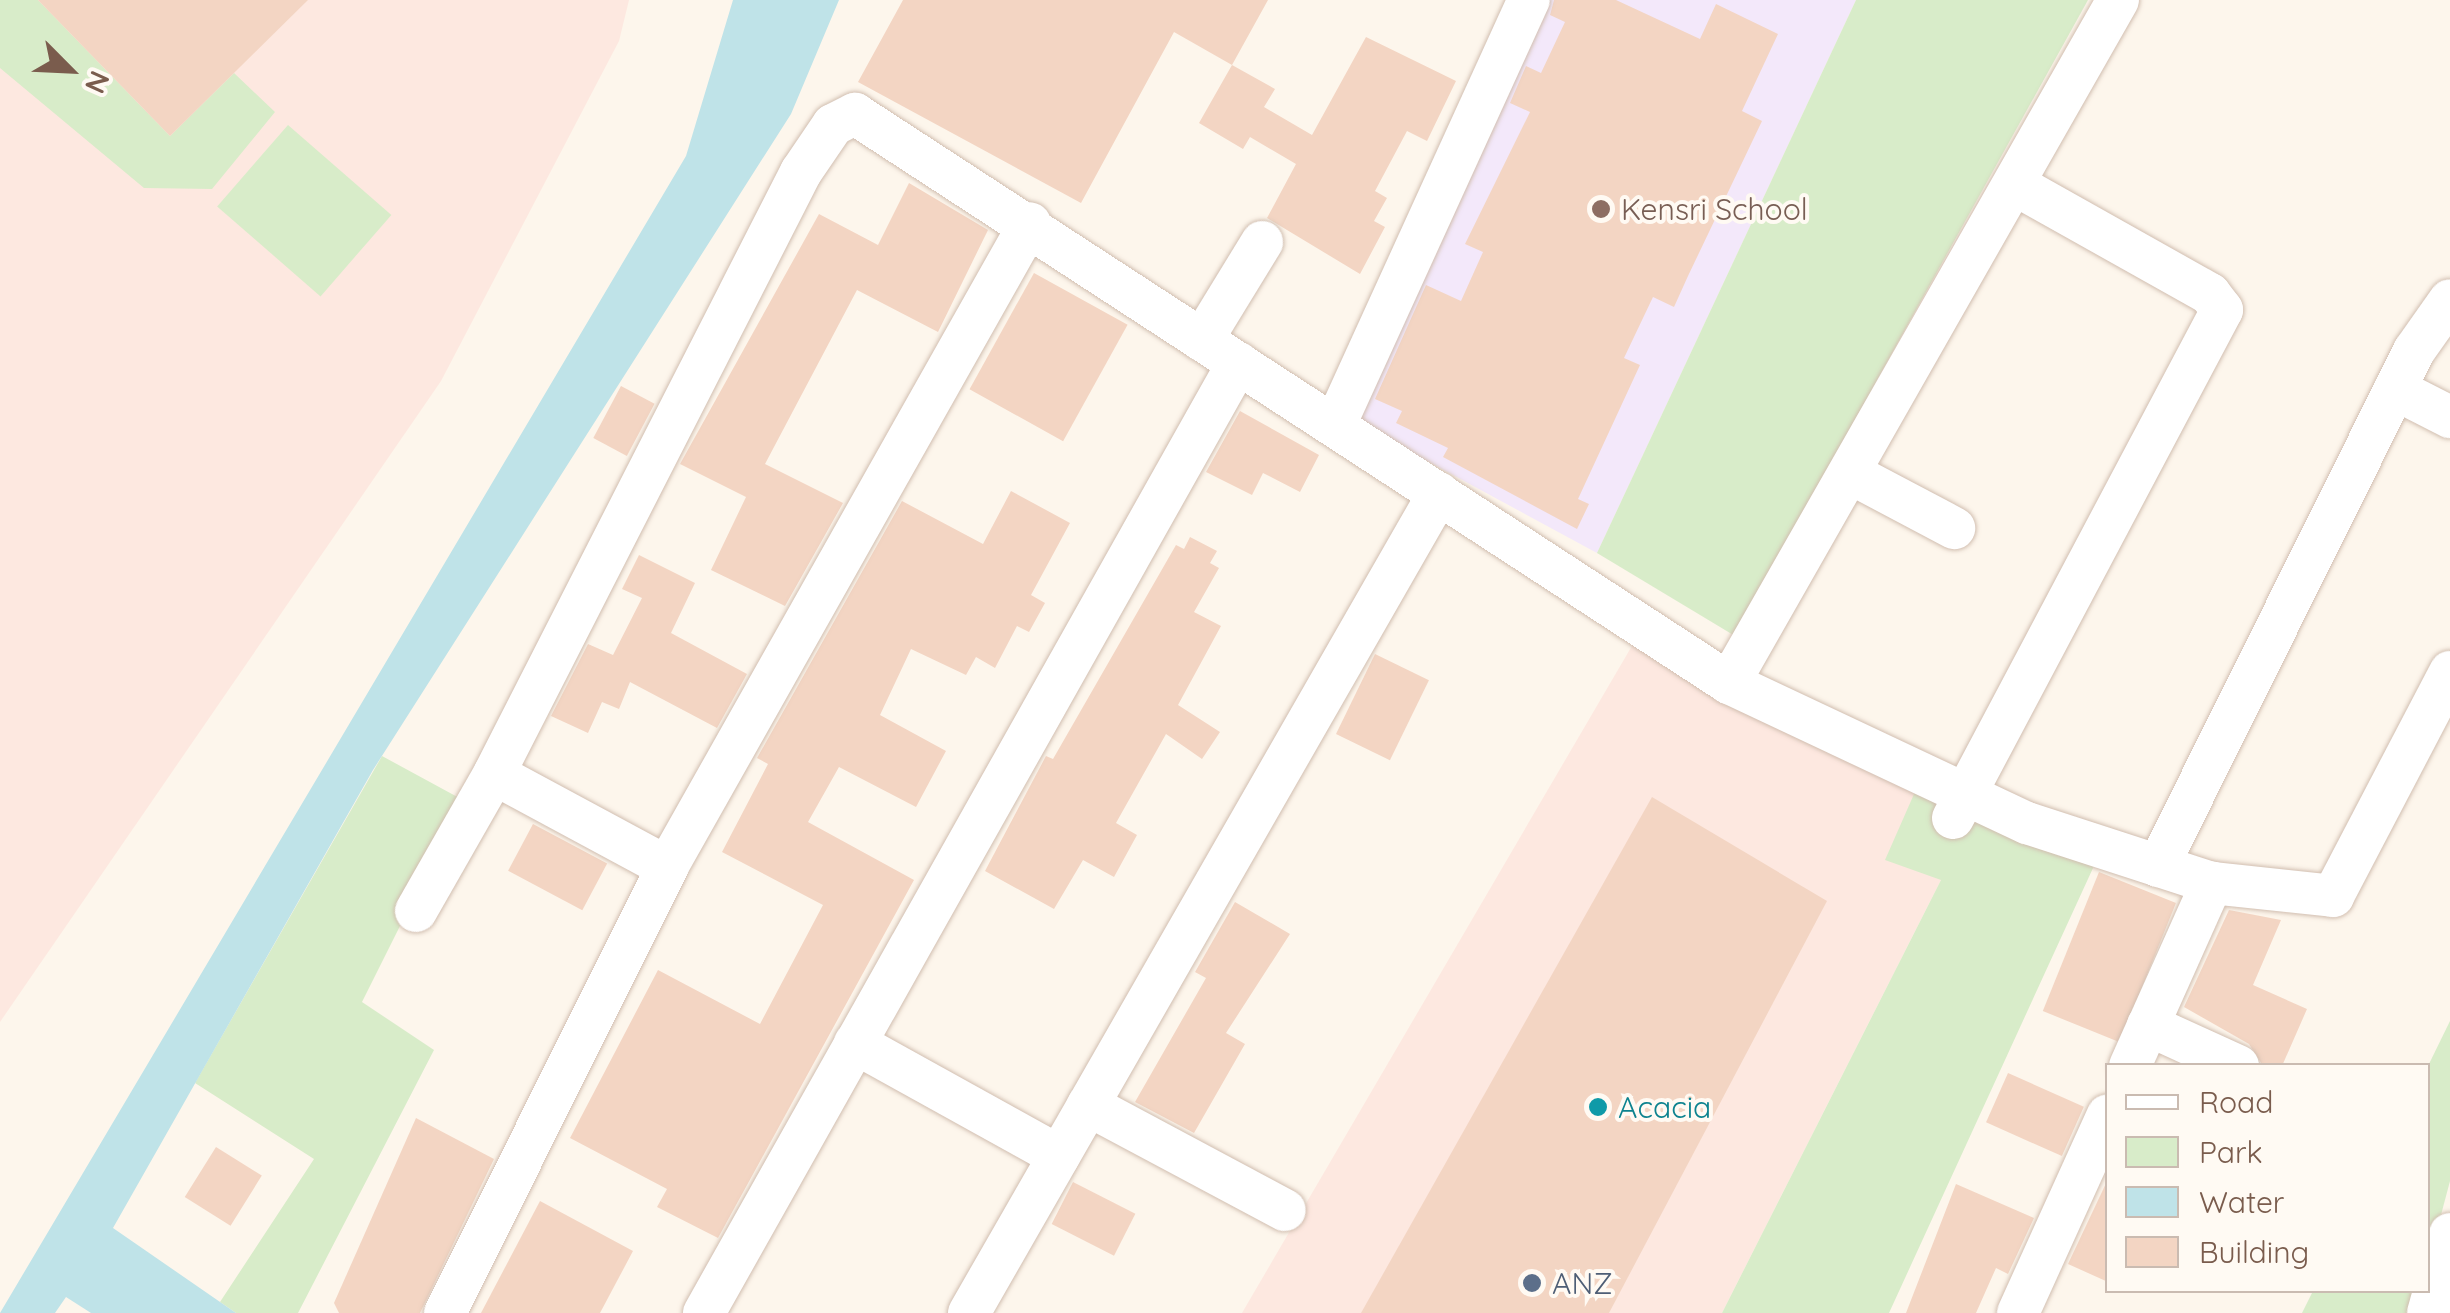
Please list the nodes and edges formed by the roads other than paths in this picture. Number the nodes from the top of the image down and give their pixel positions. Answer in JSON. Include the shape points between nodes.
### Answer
{"nodes":[{"id":1,"x":1528,"y":0,"type":"edge"},
{"id":2,"x":2118,"y":0,"type":"edge"},
{"id":3,"x":2016,"y":185,"type":"junction"},
{"id":4,"x":1030,"y":224,"type":"junction"},
{"id":5,"x":1262,"y":242,"type":"dead end"},
{"id":6,"x":2450,"y":300,"type":"edge"},
{"id":7,"x":1202,"y":340,"type":"junction"},
{"id":8,"x":1238,"y":363,"type":"junction"},
{"id":9,"x":2396,"y":389,"type":"junction"},
{"id":10,"x":2450,"y":417,"type":"edge"},
{"id":11,"x":1334,"y":425,"type":"junction"},
{"id":12,"x":1850,"y":473,"type":"junction"},
{"id":13,"x":1439,"y":493,"type":"junction"},
{"id":14,"x":1954,"y":528,"type":"dead end"},
{"id":15,"x":2450,"y":672,"type":"edge"},
{"id":16,"x":1728,"y":683,"type":"junction"},
{"id":17,"x":494,"y":774,"type":"junction"},
{"id":18,"x":1958,"y":806,"type":"junction"},
{"id":19,"x":667,"y":866,"type":"junction"},
{"id":20,"x":2158,"y":866,"type":"junction"},
{"id":21,"x":2212,"y":883,"type":"junction"},
{"id":22,"x":416,"y":911,"type":"dead end"},
{"id":23,"x":2148,"y":1025,"type":"junction"},
{"id":24,"x":856,"y":1043,"type":"junction"},
{"id":25,"x":2131,"y":1063,"type":"edge"},
{"id":26,"x":2231,"y":1063,"type":"edge"},
{"id":27,"x":1088,"y":1105,"type":"junction"},
{"id":28,"x":2105,"y":1129,"type":"edge"},
{"id":29,"x":1059,"y":1156,"type":"junction"},
{"id":30,"x":2098,"y":1162,"type":"edge"},
{"id":31,"x":1285,"y":1210,"type":"dead end"},
{"id":32,"x":2450,"y":1234,"type":"edge"},
{"id":33,"x":986,"y":1307,"type":"edge"},
{"id":34,"x":445,"y":1313,"type":"edge"},
{"id":35,"x":704,"y":1313,"type":"edge"},
{"id":36,"x":2018,"y":1313,"type":"edge"},
{"id":37,"x":2428,"y":1313,"type":"edge"}],
"edges":[{"from":1,"to":11,"type":"street"},
{"from":2,"to":3,"type":"street"},
{"from":3,"to":12,"type":"street"},
{"from":3,"to":18,"type":"street","via":[[2210,294],[2222,310]]},
{"from":4,"to":7,"type":"street"},
{"from":4,"to":17,"type":"street","via":[[866,117],[843,116],[834,125],[801,172]]},
{"from":4,"to":19,"type":"street"},
{"from":5,"to":7,"type":"street"},
{"from":6,"to":9,"type":"street"},
{"from":7,"to":8,"type":"street"},
{"from":8,"to":11,"type":"street"},
{"from":8,"to":24,"type":"street"},
{"from":9,"to":10,"type":"street"},
{"from":9,"to":20,"type":"street"},
{"from":11,"to":13,"type":"street"},
{"from":12,"to":14,"type":"street"},
{"from":12,"to":16,"type":"street"},
{"from":13,"to":16,"type":"street"},
{"from":13,"to":27,"type":"street"},
{"from":15,"to":21,"type":"street","via":[[2333,896]]},
{"from":16,"to":18,"type":"street"},
{"from":17,"to":19,"type":"street"},
{"from":17,"to":22,"type":"street"},
{"from":18,"to":20,"type":"street"},
{"from":19,"to":34,"type":"street"},
{"from":20,"to":21,"type":"street"},
{"from":21,"to":23,"type":"street"},
{"from":23,"to":25,"type":"street"},
{"from":23,"to":26,"type":"street"},
{"from":24,"to":29,"type":"street"},
{"from":24,"to":35,"type":"street"},
{"from":27,"to":29,"type":"street"},
{"from":27,"to":31,"type":"street"},
{"from":28,"to":30,"type":"street"},
{"from":29,"to":33,"type":"street"},
{"from":30,"to":36,"type":"street"},
{"from":32,"to":37,"type":"street"}]}
